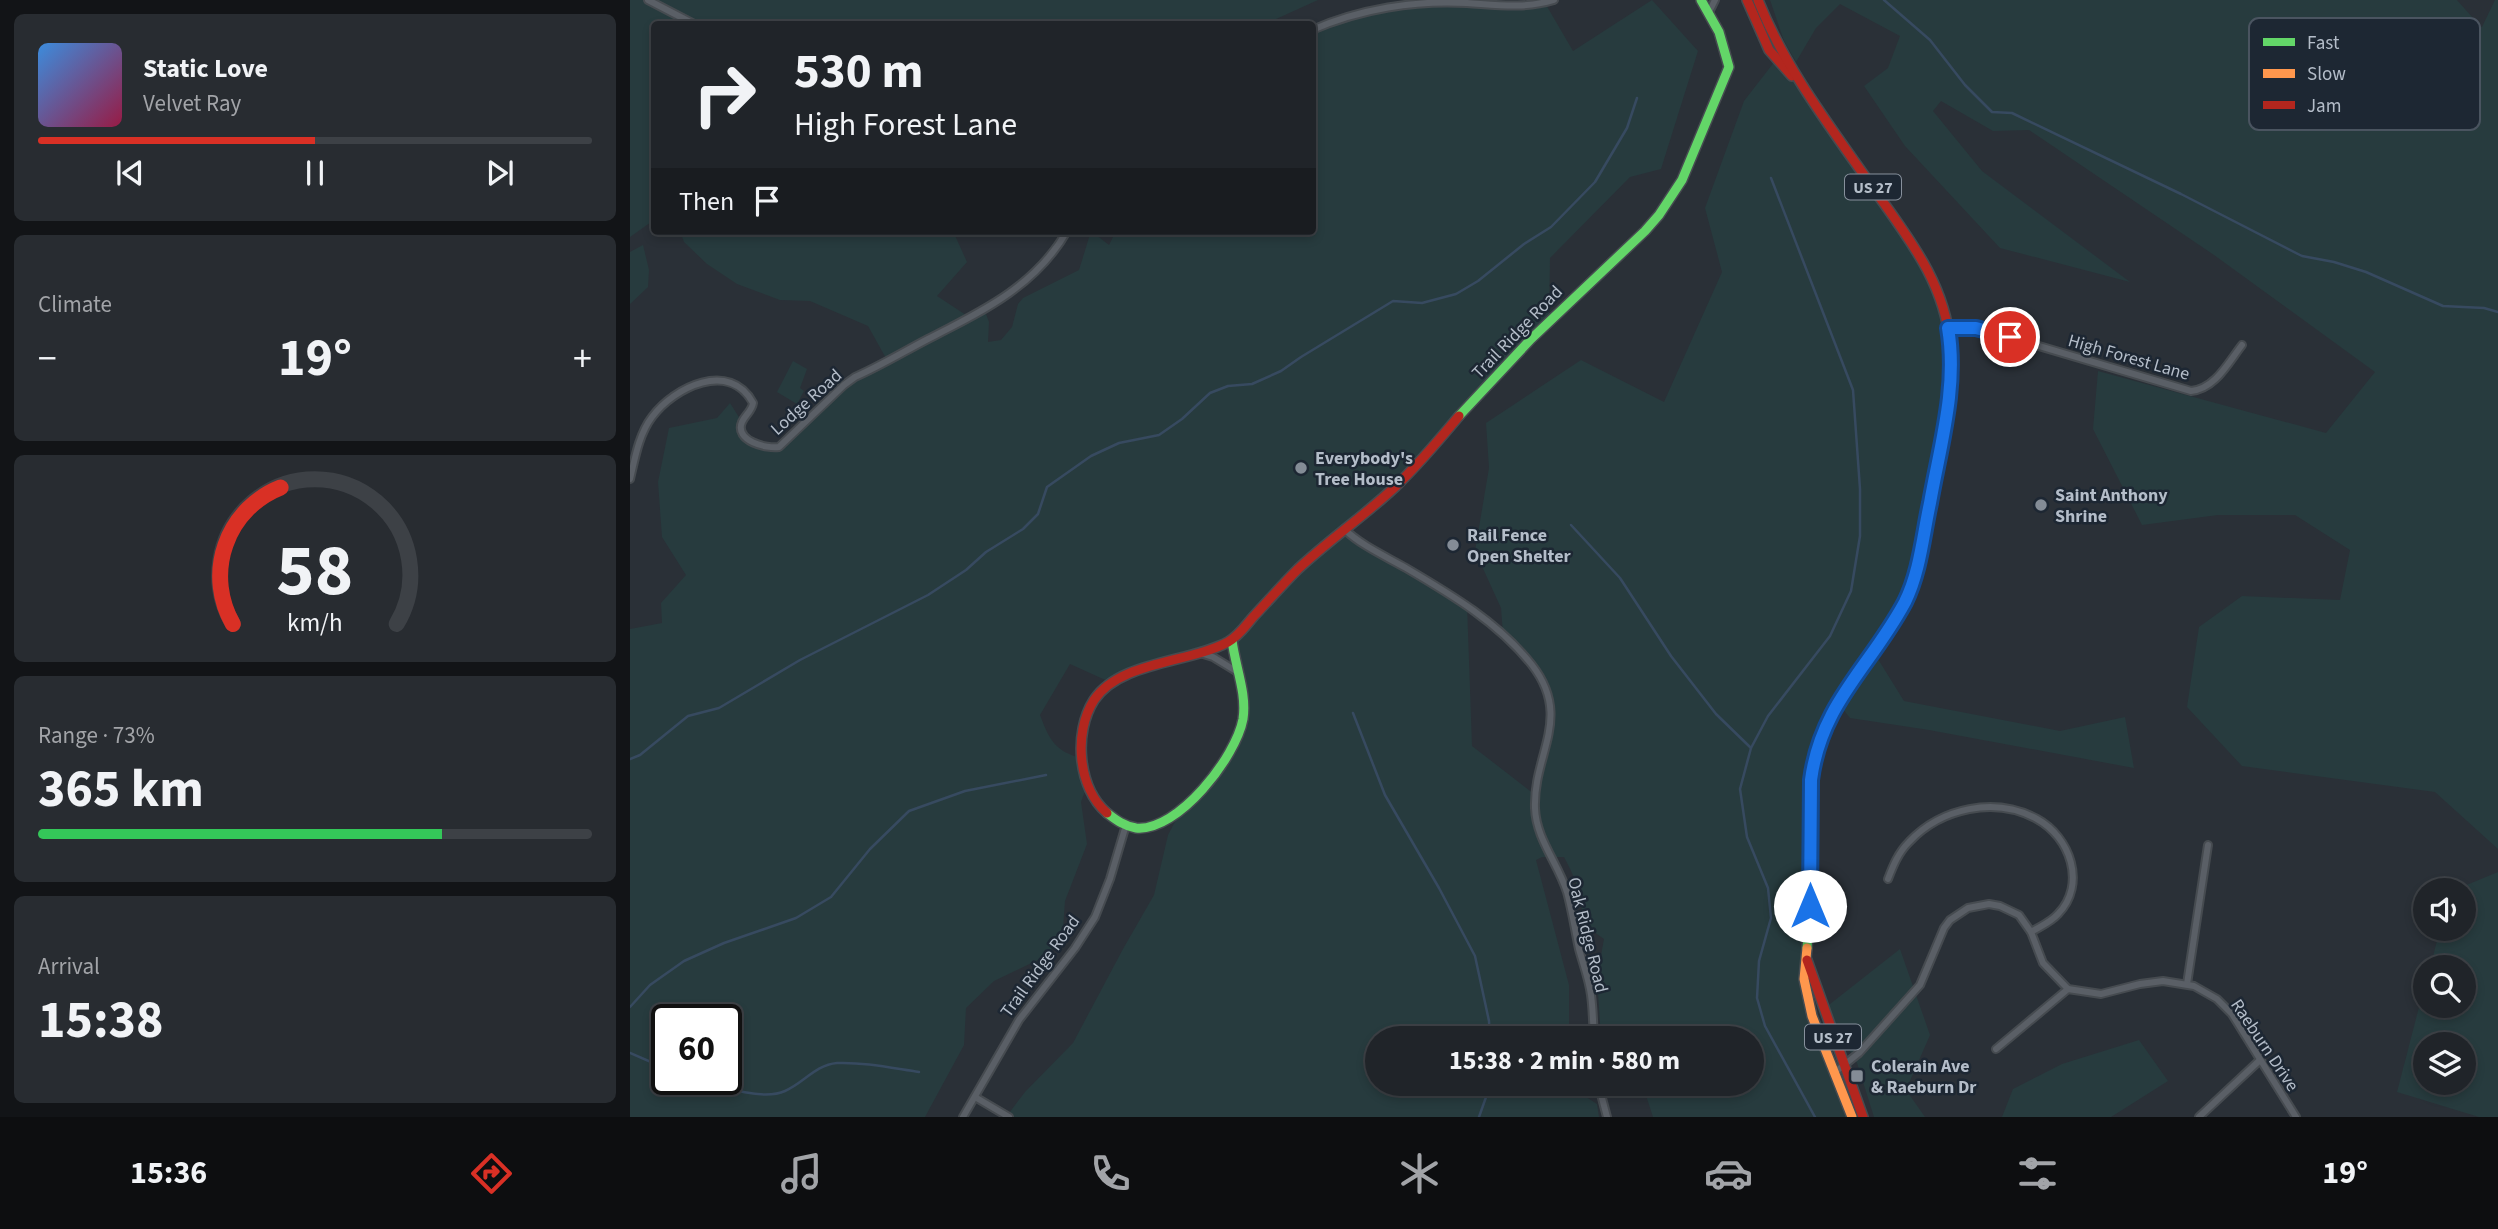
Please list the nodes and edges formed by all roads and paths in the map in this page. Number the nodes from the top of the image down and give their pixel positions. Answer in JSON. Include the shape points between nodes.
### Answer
{"nodes":[{"id":1,"x":648,"y":0,"type":"edge"},
{"id":2,"x":1554,"y":0,"type":"edge"},
{"id":3,"x":1701,"y":0,"type":"edge"},
{"id":4,"x":1715,"y":0,"type":"edge"},
{"id":5,"x":1746,"y":0,"type":"edge"},
{"id":6,"x":1758,"y":0,"type":"edge"},
{"id":7,"x":1709,"y":12,"type":"junction"},
{"id":8,"x":688,"y":21,"type":"edge"},
{"id":9,"x":1316,"y":28,"type":"edge"},
{"id":10,"x":1796,"y":78,"type":"junction"},
{"id":11,"x":1064,"y":235,"type":"edge"},
{"id":12,"x":1948,"y":328,"type":"junction"},
{"id":13,"x":2242,"y":345,"type":"dead end"},
{"id":14,"x":630,"y":479,"type":"edge"},
{"id":15,"x":1343,"y":529,"type":"junction"},
{"id":16,"x":1232,"y":640,"type":"junction"},
{"id":17,"x":1199,"y":653,"type":"junction"},
{"id":18,"x":1236,"y":671,"type":"junction"},
{"id":19,"x":1126,"y":825,"type":"junction"},
{"id":20,"x":2208,"y":845,"type":"dead end"},
{"id":21,"x":1888,"y":879,"type":"dead end"},
{"id":22,"x":2031,"y":932,"type":"junction"},
{"id":23,"x":1805,"y":956,"type":"junction"},
{"id":24,"x":2187,"y":984,"type":"junction"},
{"id":25,"x":2068,"y":989,"type":"junction"},
{"id":26,"x":1593,"y":1026,"type":"edge"},
{"id":27,"x":1996,"y":1049,"type":"dead end"},
{"id":28,"x":2260,"y":1060,"type":"junction"},
{"id":29,"x":1845,"y":1064,"type":"junction"},
{"id":30,"x":1834,"y":1073,"type":"junction"},
{"id":31,"x":1601,"y":1096,"type":"edge"},
{"id":32,"x":975,"y":1097,"type":"junction"},
{"id":33,"x":963,"y":1117,"type":"edge"},
{"id":34,"x":1009,"y":1117,"type":"edge"},
{"id":35,"x":1607,"y":1117,"type":"edge"},
{"id":36,"x":1852,"y":1117,"type":"edge"},
{"id":37,"x":1863,"y":1117,"type":"edge"},
{"id":38,"x":2199,"y":1117,"type":"edge"},
{"id":39,"x":2296,"y":1117,"type":"edge"}],
"edges":[{"from":1,"to":8,"type":"street"},
{"from":2,"to":9,"type":"street","via":[[1515,7],[1413,5],[1353,14]]},
{"from":3,"to":7,"type":"main road","name":"Trail Ridge Road"},
{"from":4,"to":7,"type":"street"},
{"from":5,"to":10,"type":"main road","number":"US 27","via":[[1775,61]]},
{"from":6,"to":10,"type":"main road","number":"US 27"},
{"from":7,"to":15,"type":"main road","name":"Trail Ridge Road","via":[[1725,48],[1727,74],[1672,198],[1645,231],[1502,368],[1411,471]]},
{"from":10,"to":12,"type":"main road","number":"US 27","via":[[1917,249],[1936,285]]},
{"from":11,"to":14,"type":"street","name":"Lodge Road","via":[[1018,288],[855,377],[779,447],[760,446],[743,434],[740,428],[753,403],[741,388],[721,381],[695,383],[659,408],[646,425]]},
{"from":12,"to":13,"type":"street","name":"High Forest Lane","via":[[1985,330],[2191,391],[2210,385]]},
{"from":12,"to":23,"type":"main road","number":"US 27","via":[[1951,379],[1947,412],[1910,591],[1837,702],[1813,763]]},
{"from":15,"to":16,"type":"main road","name":"Trail Ridge Road"},
{"from":15,"to":26,"type":"street","name":"Oak Ridge Road","via":[[1467,604],[1503,634],[1541,678],[1551,728],[1535,795],[1536,817],[1566,889],[1591,994]]},
{"from":16,"to":17,"type":"main road","name":"Trail Ridge Road"},
{"from":16,"to":18,"type":"main road"},
{"from":17,"to":18,"type":"street"},
{"from":17,"to":19,"type":"main road","name":"Trail Ridge Road","via":[[1122,678],[1092,704],[1082,744],[1086,775],[1103,810]]},
{"from":18,"to":19,"type":"main road","via":[[1244,706],[1236,740],[1224,760],[1200,792],[1168,820],[1140,828]]},
{"from":19,"to":32,"type":"street","name":"Trail Ridge Road","via":[[1095,917],[1019,1020]]},
{"from":20,"to":24,"type":"street"},
{"from":21,"to":22,"type":"street","via":[[1908,843],[1934,822],[1962,811],[1996,806],[2026,813],[2061,841],[2073,875],[2072,889],[2060,913]]},
{"from":22,"to":25,"type":"street","via":[[2043,962]]},
{"from":22,"to":29,"type":"street","via":[[2019,915],[2000,906],[1979,905],[1959,913],[1944,928],[1920,985]]},
{"from":23,"to":29,"type":"main road","number":"US 27"},
{"from":23,"to":30,"type":"main road","number":"US 27","via":[[1807,1002]]},
{"from":24,"to":25,"type":"street","name":"Raeburn Drive","via":[[2151,981],[2101,994]]},
{"from":24,"to":28,"type":"street","name":"Raeburn Drive","via":[[2225,1006]]},
{"from":25,"to":27,"type":"street"},
{"from":28,"to":38,"type":"street"},
{"from":28,"to":39,"type":"street","name":"Raeburn Drive"},
{"from":29,"to":30,"type":"street"},
{"from":29,"to":37,"type":"main road","number":"US 27"},
{"from":30,"to":36,"type":"main road","number":"US 27"},
{"from":31,"to":35,"type":"street"},
{"from":32,"to":33,"type":"street","name":"Trail Ridge Road"},
{"from":32,"to":34,"type":"street"}]}
